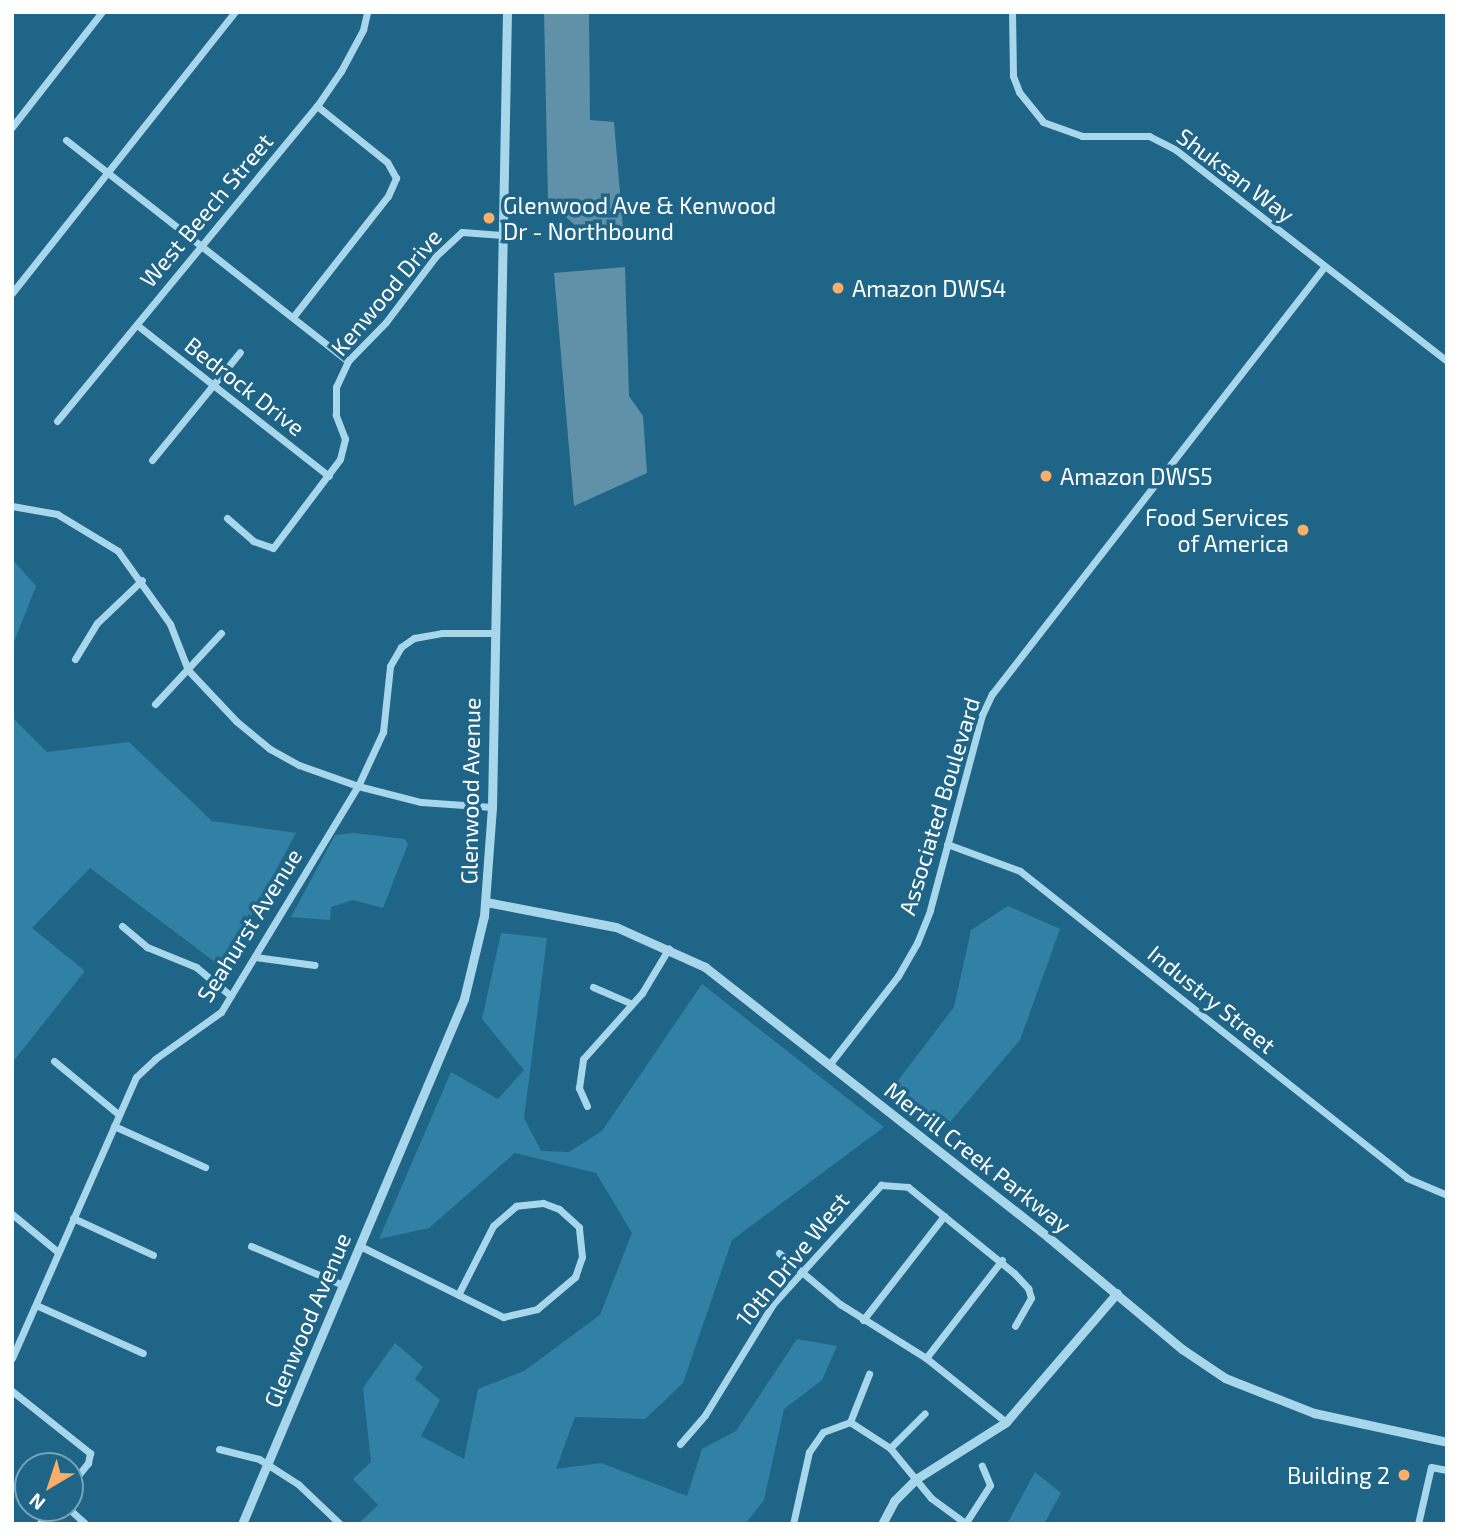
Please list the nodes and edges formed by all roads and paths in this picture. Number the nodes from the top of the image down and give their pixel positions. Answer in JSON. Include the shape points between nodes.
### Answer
{"nodes":[{"id":1,"x":102,"y":12,"type":"edge"},
{"id":2,"x":235,"y":12,"type":"edge"},
{"id":3,"x":366,"y":12,"type":"edge"},
{"id":4,"x":507,"y":12,"type":"edge"},
{"id":5,"x":1012,"y":12,"type":"edge"},
{"id":6,"x":317,"y":106,"type":"junction"},
{"id":7,"x":12,"y":127,"type":"edge"},
{"id":8,"x":66,"y":139,"type":"dead end"},
{"id":9,"x":108,"y":172,"type":"junction"},
{"id":10,"x":502,"y":235,"type":"junction"},
{"id":11,"x":202,"y":246,"type":"junction"},
{"id":12,"x":1325,"y":266,"type":"junction"},
{"id":13,"x":12,"y":293,"type":"edge"},
{"id":14,"x":292,"y":317,"type":"junction"},
{"id":15,"x":137,"y":325,"type":"junction"},
{"id":16,"x":240,"y":352,"type":"dead end"},
{"id":17,"x":348,"y":361,"type":"junction"},
{"id":18,"x":1447,"y":361,"type":"edge"},
{"id":19,"x":212,"y":384,"type":"junction"},
{"id":20,"x":57,"y":421,"type":"dead end"},
{"id":21,"x":152,"y":460,"type":"dead end"},
{"id":22,"x":329,"y":476,"type":"junction"},
{"id":23,"x":12,"y":506,"type":"edge"},
{"id":24,"x":227,"y":518,"type":"dead end"},
{"id":25,"x":142,"y":580,"type":"junction"},
{"id":26,"x":221,"y":633,"type":"dead end"},
{"id":27,"x":492,"y":633,"type":"junction"},
{"id":28,"x":75,"y":659,"type":"dead end"},
{"id":29,"x":188,"y":670,"type":"junction"},
{"id":30,"x":155,"y":704,"type":"dead end"},
{"id":31,"x":358,"y":786,"type":"junction"},
{"id":32,"x":492,"y":807,"type":"junction"},
{"id":33,"x":947,"y":844,"type":"junction"},
{"id":34,"x":486,"y":902,"type":"junction"},
{"id":35,"x":122,"y":926,"type":"dead end"},
{"id":36,"x":669,"y":948,"type":"junction"},
{"id":37,"x":255,"y":957,"type":"junction"},
{"id":38,"x":314,"y":965,"type":"dead end"},
{"id":39,"x":593,"y":987,"type":"dead end"},
{"id":40,"x":231,"y":996,"type":"junction"},
{"id":41,"x":630,"y":1003,"type":"junction"},
{"id":42,"x":54,"y":1060,"type":"dead end"},
{"id":43,"x":829,"y":1065,"type":"junction"},
{"id":44,"x":587,"y":1107,"type":"dead end"},
{"id":45,"x":118,"y":1114,"type":"junction"},
{"id":46,"x":114,"y":1126,"type":"junction"},
{"id":47,"x":205,"y":1167,"type":"dead end"},
{"id":48,"x":1447,"y":1195,"type":"edge"},
{"id":49,"x":12,"y":1214,"type":"edge"},
{"id":50,"x":944,"y":1216,"type":"junction"},
{"id":51,"x":73,"y":1218,"type":"junction"},
{"id":52,"x":251,"y":1246,"type":"dead end"},
{"id":53,"x":360,"y":1246,"type":"junction"},
{"id":54,"x":58,"y":1252,"type":"junction"},
{"id":55,"x":779,"y":1253,"type":"dead end"},
{"id":56,"x":153,"y":1255,"type":"dead end"},
{"id":57,"x":1002,"y":1260,"type":"junction"},
{"id":58,"x":800,"y":1273,"type":"junction"},
{"id":59,"x":343,"y":1285,"type":"junction"},
{"id":60,"x":1117,"y":1293,"type":"junction"},
{"id":61,"x":458,"y":1295,"type":"junction"},
{"id":62,"x":36,"y":1305,"type":"junction"},
{"id":63,"x":863,"y":1320,"type":"junction"},
{"id":64,"x":1016,"y":1326,"type":"dead end"},
{"id":65,"x":15,"y":1338,"type":"edge"},
{"id":66,"x":143,"y":1353,"type":"dead end"},
{"id":67,"x":12,"y":1358,"type":"edge"},
{"id":68,"x":926,"y":1358,"type":"junction"},
{"id":69,"x":869,"y":1374,"type":"dead end"},
{"id":70,"x":12,"y":1391,"type":"edge"},
{"id":71,"x":925,"y":1413,"type":"dead end"},
{"id":72,"x":850,"y":1422,"type":"junction"},
{"id":73,"x":1006,"y":1422,"type":"junction"},
{"id":74,"x":1447,"y":1442,"type":"edge"},
{"id":75,"x":680,"y":1444,"type":"dead end"},
{"id":76,"x":890,"y":1448,"type":"junction"},
{"id":77,"x":219,"y":1449,"type":"dead end"},
{"id":78,"x":266,"y":1465,"type":"junction"},
{"id":79,"x":982,"y":1466,"type":"dead end"},
{"id":80,"x":84,"y":1468,"type":"edge"},
{"id":81,"x":1447,"y":1471,"type":"edge"},
{"id":82,"x":916,"y":1479,"type":"junction"},
{"id":83,"x":965,"y":1523,"type":"edge"},
{"id":84,"x":242,"y":1524,"type":"edge"},
{"id":85,"x":340,"y":1524,"type":"edge"},
{"id":86,"x":793,"y":1524,"type":"edge"},
{"id":87,"x":882,"y":1524,"type":"edge"},
{"id":88,"x":1418,"y":1524,"type":"edge"}],
"edges":[{"from":1,"to":7,"type":"street"},
{"from":2,"to":9,"type":"street"},
{"from":3,"to":6,"type":"street","name":"West Beech Street","via":[[347,61]]},
{"from":4,"to":10,"type":"street","name":"Glenwood Avenue"},
{"from":5,"to":12,"type":"street","name":"Shuksan Way","via":[[1013,76],[1019,92],[1043,122],[1082,136],[1149,136],[1177,150]]},
{"from":6,"to":11,"type":"street","name":"West Beech Street"},
{"from":6,"to":14,"type":"street","via":[[387,162],[396,178],[388,196]]},
{"from":8,"to":9,"type":"street"},
{"from":9,"to":11,"type":"street"},
{"from":9,"to":13,"type":"street"},
{"from":10,"to":17,"type":"street","name":"Kenwood Drive","via":[[462,233],[436,256],[386,322]]},
{"from":10,"to":27,"type":"street","name":"Glenwood Avenue"},
{"from":11,"to":14,"type":"street"},
{"from":11,"to":15,"type":"street","name":"West Beech Street","via":[[189,256]]},
{"from":12,"to":18,"type":"street","name":"Shuksan Way"},
{"from":12,"to":33,"type":"street","name":"Associated Boulevard","via":[[1001,679],[982,715]]},
{"from":14,"to":17,"type":"street"},
{"from":15,"to":19,"type":"street","name":"Bedrock Drive"},
{"from":15,"to":20,"type":"street","name":"West Beech Street"},
{"from":16,"to":19,"type":"street"},
{"from":17,"to":22,"type":"street","name":"Kenwood Drive","via":[[336,387],[336,415],[345,439],[341,459]]},
{"from":19,"to":21,"type":"street"},
{"from":19,"to":22,"type":"street","name":"Bedrock Drive"},
{"from":22,"to":24,"type":"street","name":"Kenwood Drive","via":[[273,548],[253,541]]},
{"from":23,"to":25,"type":"street","via":[[57,514],[86,530],[118,551]]},
{"from":25,"to":28,"type":"street","via":[[97,623]]},
{"from":25,"to":29,"type":"street","via":[[170,624]]},
{"from":26,"to":29,"type":"street"},
{"from":27,"to":31,"type":"street","name":"Seahurst Avenue","via":[[432,635],[414,638],[401,647],[390,666],[383,732]]},
{"from":27,"to":32,"type":"street","name":"Glenwood Avenue"},
{"from":29,"to":30,"type":"street"},
{"from":29,"to":31,"type":"street","via":[[270,749],[299,765]]},
{"from":31,"to":32,"type":"street","via":[[421,802]]},
{"from":31,"to":37,"type":"street","name":"Seahurst Avenue"},
{"from":32,"to":34,"type":"street","name":"Glenwood Avenue"},
{"from":33,"to":43,"type":"street","name":"Associated Boulevard","via":[[917,943],[898,976]]},
{"from":33,"to":48,"type":"street","name":"Industry Street","via":[[1020,871],[1407,1178]]},
{"from":34,"to":36,"type":"street","name":"Merrill Creek Parkway","via":[[616,927]]},
{"from":34,"to":53,"type":"street","name":"Glenwood Avenue","via":[[464,999]]},
{"from":35,"to":40,"type":"street","via":[[147,947],[196,967]]},
{"from":36,"to":41,"type":"street","via":[[642,993]]},
{"from":36,"to":43,"type":"street","name":"Merrill Creek Parkway","via":[[744,995]]},
{"from":37,"to":38,"type":"street"},
{"from":37,"to":40,"type":"street","name":"Seahurst Avenue"},
{"from":39,"to":41,"type":"street"},
{"from":40,"to":45,"type":"street","name":"Seahurst Avenue","via":[[222,1012],[136,1077]]},
{"from":41,"to":44,"type":"street","via":[[583,1059],[579,1088]]},
{"from":42,"to":45,"type":"street"},
{"from":43,"to":60,"type":"street","name":"Merrill Creek Parkway"},
{"from":45,"to":46,"type":"street","name":"Seahurst Avenue"},
{"from":46,"to":47,"type":"street"},
{"from":46,"to":51,"type":"street","name":"Seahurst Avenue"},
{"from":49,"to":54,"type":"street"},
{"from":50,"to":57,"type":"street"},
{"from":50,"to":58,"type":"street","name":"10th Drive West","via":[[897,1184],[881,1185]]},
{"from":50,"to":63,"type":"street"},
{"from":51,"to":54,"type":"street","name":"Seahurst Avenue"},
{"from":51,"to":56,"type":"street"},
{"from":52,"to":59,"type":"street"},
{"from":53,"to":59,"type":"street","name":"Glenwood Avenue"},
{"from":53,"to":61,"type":"street"},
{"from":54,"to":62,"type":"street","name":"Seahurst Avenue"},
{"from":55,"to":58,"type":"street"},
{"from":57,"to":64,"type":"street","via":[[1028,1288],[1031,1298]]},
{"from":57,"to":68,"type":"street"},
{"from":58,"to":63,"type":"street"},
{"from":58,"to":75,"type":"street","name":"10th Drive West","via":[[773,1304],[705,1415]]},
{"from":59,"to":78,"type":"street","name":"Glenwood Avenue"},
{"from":60,"to":73,"type":"street"},
{"from":60,"to":74,"type":"street","name":"Merrill Creek Parkway","via":[[1182,1349],[1251,1391],[1314,1413]]},
{"from":61,"to":61,"type":"street","via":[[503,1215],[531,1201],[559,1209],[579,1227],[582,1257],[575,1277],[537,1309],[503,1317]]},
{"from":62,"to":65,"type":"street","name":"Seahurst Avenue"},
{"from":62,"to":66,"type":"street"},
{"from":63,"to":68,"type":"street"},
{"from":65,"to":67,"type":"street","name":"Seahurst Avenue"},
{"from":68,"to":73,"type":"street"},
{"from":69,"to":72,"type":"street"},
{"from":70,"to":80,"type":"street","via":[[90,1454]]},
{"from":71,"to":76,"type":"street"},
{"from":72,"to":76,"type":"street"},
{"from":72,"to":86,"type":"street","via":[[823,1432],[809,1452]]},
{"from":73,"to":82,"type":"street"},
{"from":76,"to":82,"type":"street"},
{"from":77,"to":78,"type":"street"},
{"from":78,"to":84,"type":"street","name":"Glenwood Avenue"},
{"from":78,"to":85,"type":"street","via":[[298,1484]]},
{"from":79,"to":83,"type":"street","via":[[990,1485]]},
{"from":81,"to":88,"type":"street","via":[[1431,1467]]},
{"from":82,"to":83,"type":"street"},
{"from":82,"to":87,"type":"street","via":[[894,1501]]}]}
